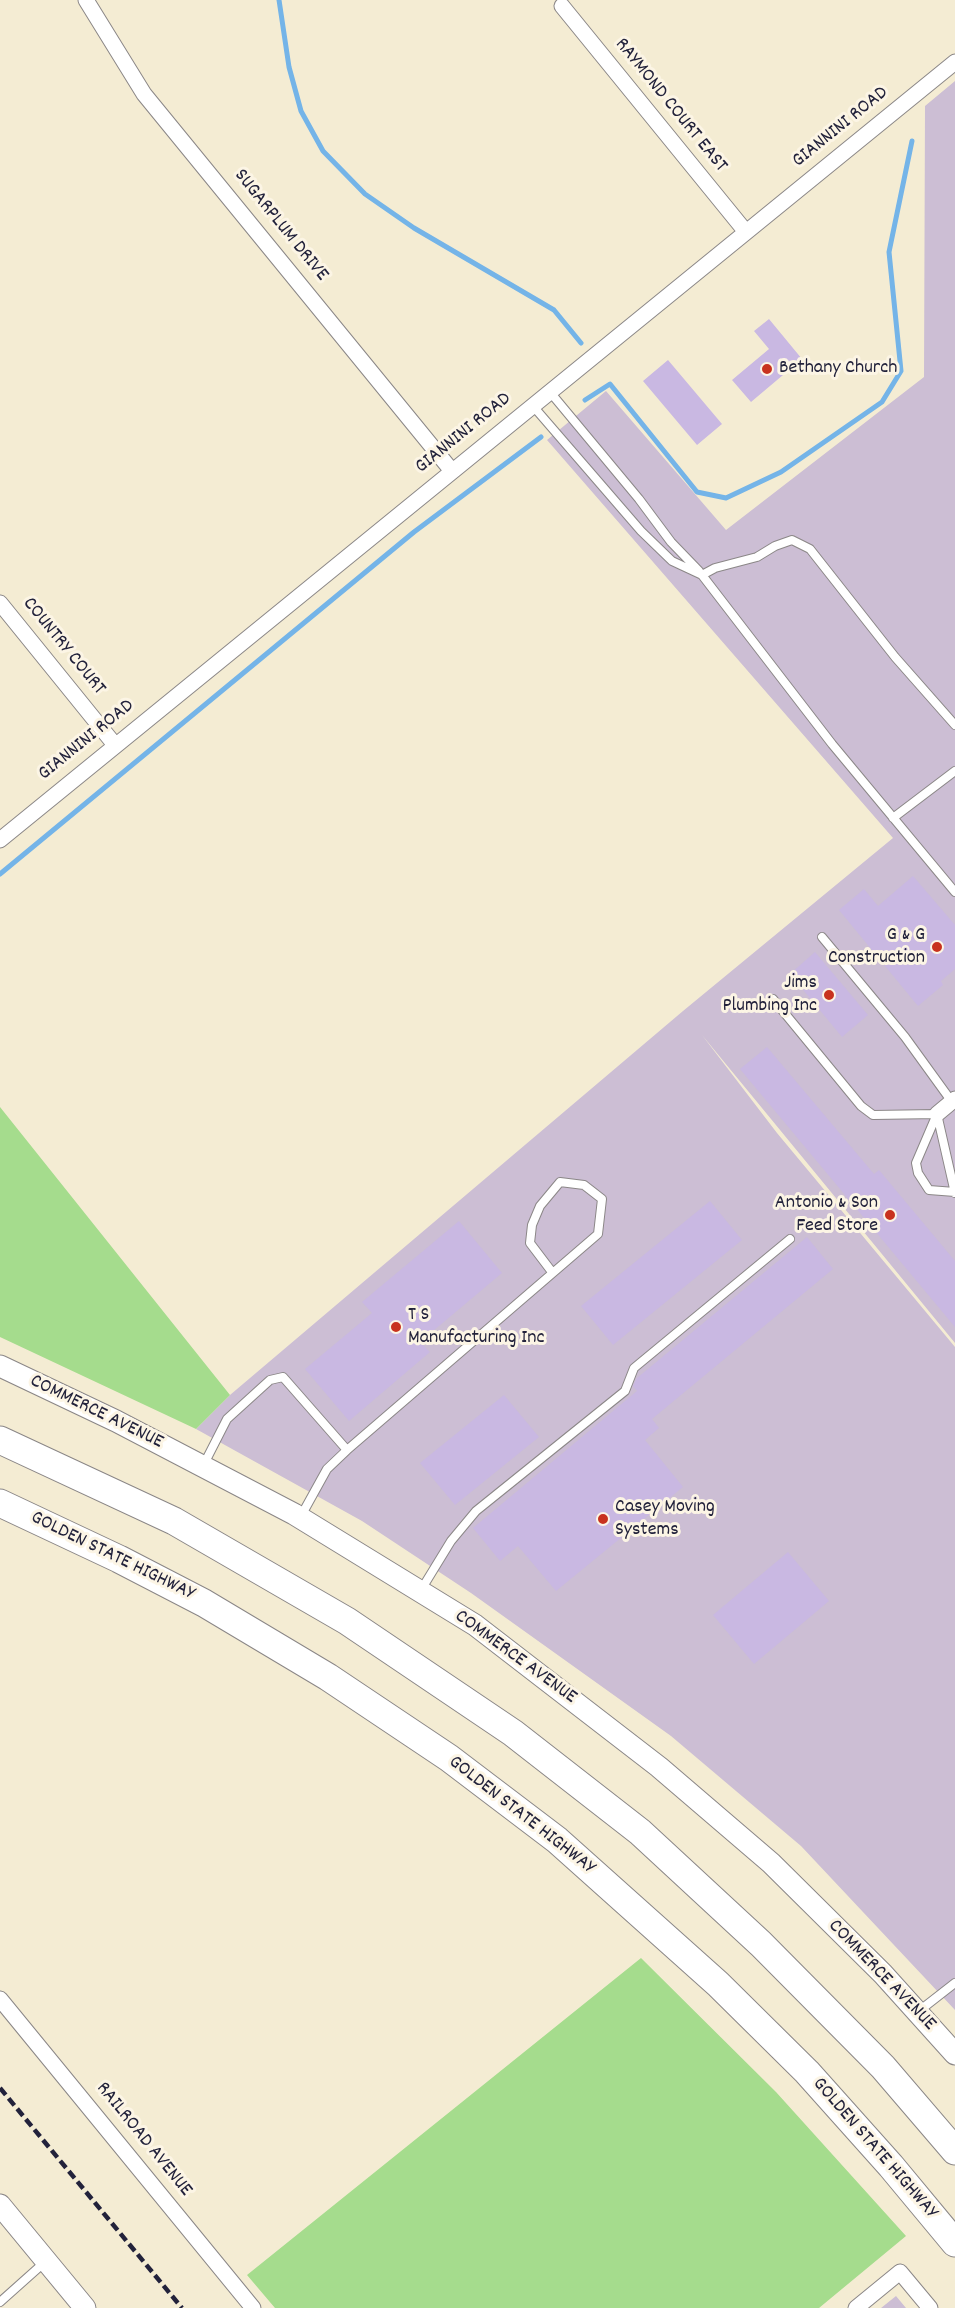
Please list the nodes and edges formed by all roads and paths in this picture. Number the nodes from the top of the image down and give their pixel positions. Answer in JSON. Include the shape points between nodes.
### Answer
{"nodes":[{"id":1,"x":86,"y":0,"type":"edge"},
{"id":2,"x":562,"y":6,"type":"dead end"},
{"id":3,"x":953,"y":68,"type":"edge"},
{"id":4,"x":746,"y":232,"type":"junction"},
{"id":5,"x":550,"y":392,"type":"junction"},
{"id":6,"x":533,"y":405,"type":"junction"},
{"id":7,"x":452,"y":471,"type":"junction"},
{"id":8,"x":702,"y":575,"type":"junction"},
{"id":9,"x":0,"y":603,"type":"edge"},
{"id":10,"x":955,"y":725,"type":"edge"},
{"id":11,"x":115,"y":745,"type":"junction"},
{"id":12,"x":955,"y":771,"type":"edge"},
{"id":13,"x":893,"y":818,"type":"junction"},
{"id":14,"x":0,"y":840,"type":"edge"},
{"id":15,"x":955,"y":892,"type":"edge"},
{"id":16,"x":822,"y":937,"type":"dead end"},
{"id":17,"x":773,"y":999,"type":"dead end"},
{"id":18,"x":953,"y":1100,"type":"edge"},
{"id":19,"x":937,"y":1114,"type":"junction"},
{"id":20,"x":955,"y":1193,"type":"edge"},
{"id":21,"x":790,"y":1239,"type":"dead end"},
{"id":22,"x":552,"y":1272,"type":"junction"},
{"id":23,"x":0,"y":1366,"type":"edge"},
{"id":24,"x":0,"y":1440,"type":"edge"},
{"id":25,"x":347,"y":1450,"type":"junction"},
{"id":26,"x":202,"y":1466,"type":"junction"},
{"id":27,"x":0,"y":1503,"type":"edge"},
{"id":28,"x":300,"y":1517,"type":"junction"},
{"id":29,"x":420,"y":1591,"type":"junction"},
{"id":30,"x":955,"y":1983,"type":"edge"},
{"id":31,"x":0,"y":1999,"type":"edge"},
{"id":32,"x":917,"y":2012,"type":"junction"},
{"id":33,"x":955,"y":2054,"type":"edge"},
{"id":34,"x":955,"y":2151,"type":"edge"},
{"id":35,"x":0,"y":2205,"type":"edge"},
{"id":36,"x":955,"y":2243,"type":"edge"},
{"id":37,"x":46,"y":2261,"type":"junction"},
{"id":38,"x":0,"y":2302,"type":"edge"},
{"id":39,"x":85,"y":2308,"type":"edge"},
{"id":40,"x":253,"y":2308,"type":"edge"},
{"id":41,"x":856,"y":2308,"type":"edge"},
{"id":42,"x":930,"y":2308,"type":"edge"}],
"edges":[{"from":1,"to":7,"type":"street","name":"SUGARPLUM DRIVE","via":[[144,94]]},
{"from":2,"to":4,"type":"street","name":"RAYMOND COURT EAST"},
{"from":3,"to":4,"type":"street","name":"GIANNINI ROAD"},
{"from":4,"to":5,"type":"street","name":"GIANNINI ROAD"},
{"from":5,"to":6,"type":"street","name":"GIANNINI ROAD"},
{"from":5,"to":8,"type":"lane"},
{"from":6,"to":7,"type":"street","name":"GIANNINI ROAD"},
{"from":6,"to":8,"type":"lane","via":[[641,531],[672,561]]},
{"from":7,"to":11,"type":"street","name":"GIANNINI ROAD"},
{"from":8,"to":10,"type":"lane","via":[[757,557],[792,540],[810,549],[895,657]]},
{"from":8,"to":13,"type":"lane"},
{"from":9,"to":11,"type":"street","name":"COUNTRY COURT"},
{"from":11,"to":14,"type":"street","name":"GIANNINI ROAD"},
{"from":12,"to":13,"type":"lane"},
{"from":13,"to":15,"type":"lane"},
{"from":16,"to":18,"type":"lane"},
{"from":17,"to":19,"type":"lane","via":[[861,1106],[873,1114]]},
{"from":18,"to":19,"type":"street"},
{"from":19,"to":20,"type":"lane"},
{"from":19,"to":20,"type":"lane","via":[[916,1163],[918,1173],[930,1190]]},
{"from":21,"to":29,"type":"lane","via":[[634,1368],[625,1391],[476,1511],[451,1541]]},
{"from":22,"to":22,"type":"lane","via":[[598,1234],[602,1199],[584,1185],[560,1182],[540,1206],[532,1225],[530,1244]]},
{"from":22,"to":25,"type":"lane"},
{"from":23,"to":26,"type":"street","name":"COMMERCE AVENUE"},
{"from":24,"to":34,"type":"highway","via":[[174,1521],[347,1621],[513,1732],[640,1833],[762,1944],[883,2067]]},
{"from":25,"to":26,"type":"lane","via":[[283,1377],[270,1380],[226,1419]]},
{"from":25,"to":28,"type":"lane","via":[[327,1469]]},
{"from":26,"to":28,"type":"street","name":"COMMERCE AVENUE"},
{"from":27,"to":36,"type":"highway","name":"GOLDEN STATE HIGHWAY","via":[[204,1603],[328,1677],[449,1758],[557,1840],[718,1984],[807,2072]]},
{"from":28,"to":29,"type":"street","name":"COMMERCE AVENUE"},
{"from":29,"to":32,"type":"street","name":"COMMERCE AVENUE","via":[[475,1625],[659,1767],[771,1863]]},
{"from":30,"to":32,"type":"lane"},
{"from":31,"to":40,"type":"street","name":"RAILROAD AVENUE"},
{"from":32,"to":33,"type":"street","name":"COMMERCE AVENUE"},
{"from":35,"to":37,"type":"street"},
{"from":37,"to":38,"type":"lane"},
{"from":37,"to":39,"type":"street"},
{"from":41,"to":42,"type":"street","via":[[900,2272]]}]}
